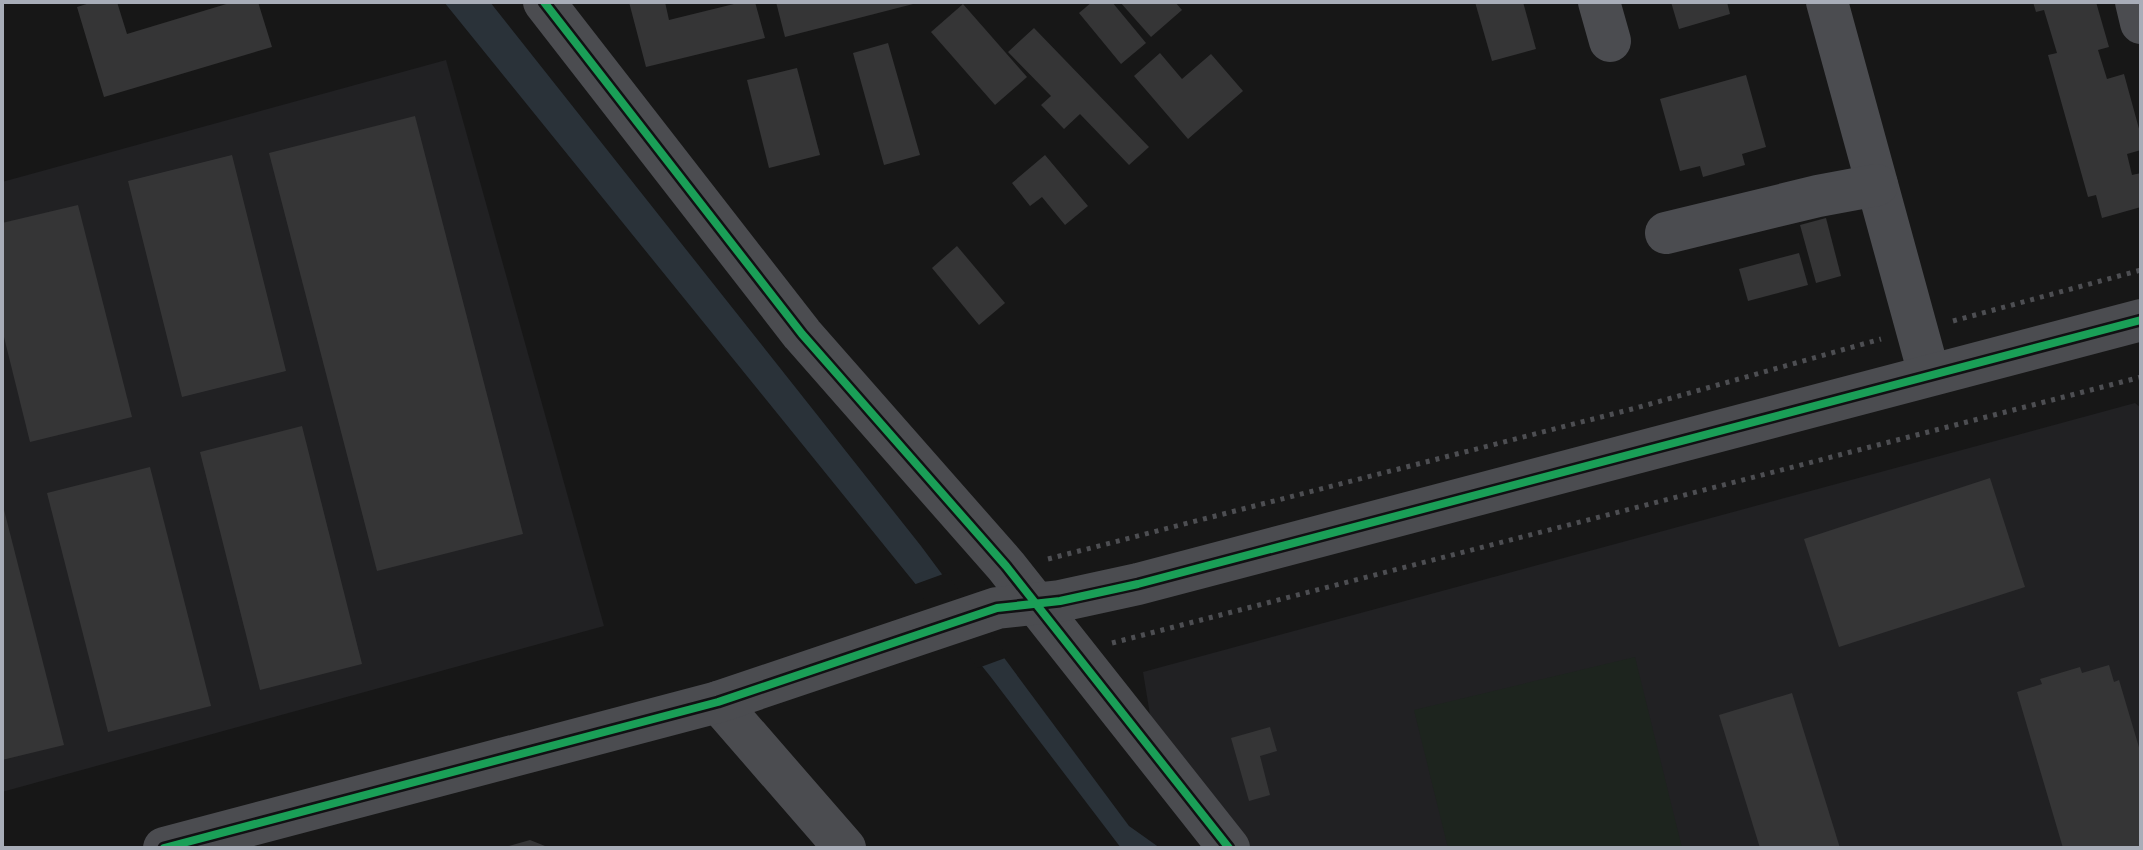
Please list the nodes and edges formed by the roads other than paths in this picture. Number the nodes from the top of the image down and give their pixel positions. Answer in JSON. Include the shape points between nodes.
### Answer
{"nodes":[{"id":1,"x":544,"y":2,"type":"edge"},
{"id":2,"x":1827,"y":2,"type":"edge"},
{"id":3,"x":2136,"y":2,"type":"edge"},
{"id":4,"x":2141,"y":23,"type":"edge"},
{"id":5,"x":1877,"y":185,"type":"junction"},
{"id":6,"x":1666,"y":233,"type":"dead end"},
{"id":7,"x":2141,"y":320,"type":"edge"},
{"id":8,"x":1929,"y":374,"type":"junction"},
{"id":9,"x":1016,"y":606,"type":"junction"},
{"id":10,"x":718,"y":702,"type":"junction"},
{"id":11,"x":164,"y":848,"type":"edge"},
{"id":12,"x":845,"y":848,"type":"edge"},
{"id":13,"x":1229,"y":848,"type":"edge"}],
"edges":[{"from":1,"to":9,"type":"street","via":[[802,334],[1006,566]]},
{"from":2,"to":5,"type":"street"},
{"from":3,"to":4,"type":"street"},
{"from":5,"to":6,"type":"street"},
{"from":5,"to":8,"type":"street"},
{"from":7,"to":8,"type":"street"},
{"from":8,"to":9,"type":"street","via":[[1138,584]]},
{"from":9,"to":10,"type":"street"},
{"from":9,"to":13,"type":"street","via":[[1076,653]]},
{"from":10,"to":11,"type":"street"},
{"from":10,"to":12,"type":"street"}]}
